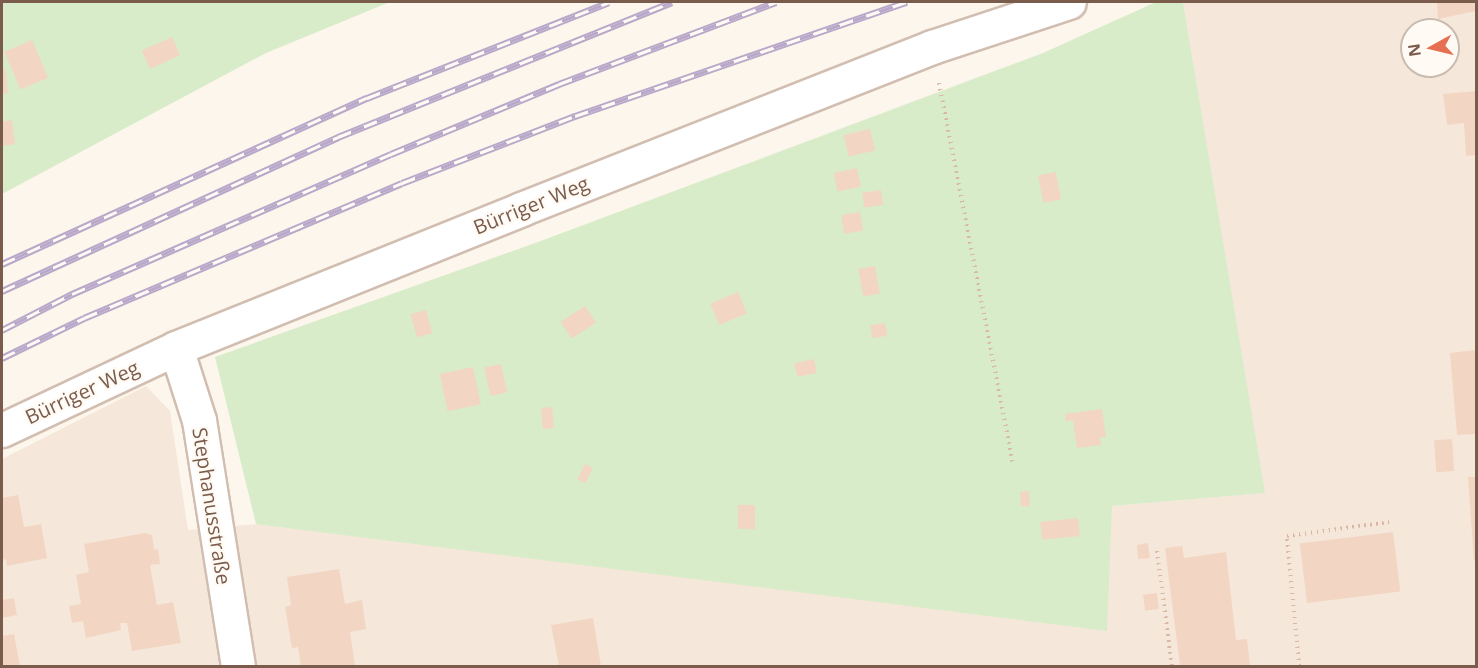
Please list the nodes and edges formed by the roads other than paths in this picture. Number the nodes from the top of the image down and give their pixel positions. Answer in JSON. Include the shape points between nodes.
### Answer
{"nodes":[{"id":1,"x":1069,"y":2,"type":"edge"},
{"id":2,"x":177,"y":348,"type":"junction"},
{"id":3,"x":2,"y":430,"type":"edge"},
{"id":4,"x":238,"y":666,"type":"edge"}],
"edges":[{"from":1,"to":2,"type":"street","name":"Bürriger Weg","via":[[933,47]]},
{"from":2,"to":3,"type":"street","name":"Bürriger Weg"},
{"from":2,"to":4,"type":"street","name":"Stephanusstraße","via":[[199,420]]}]}
